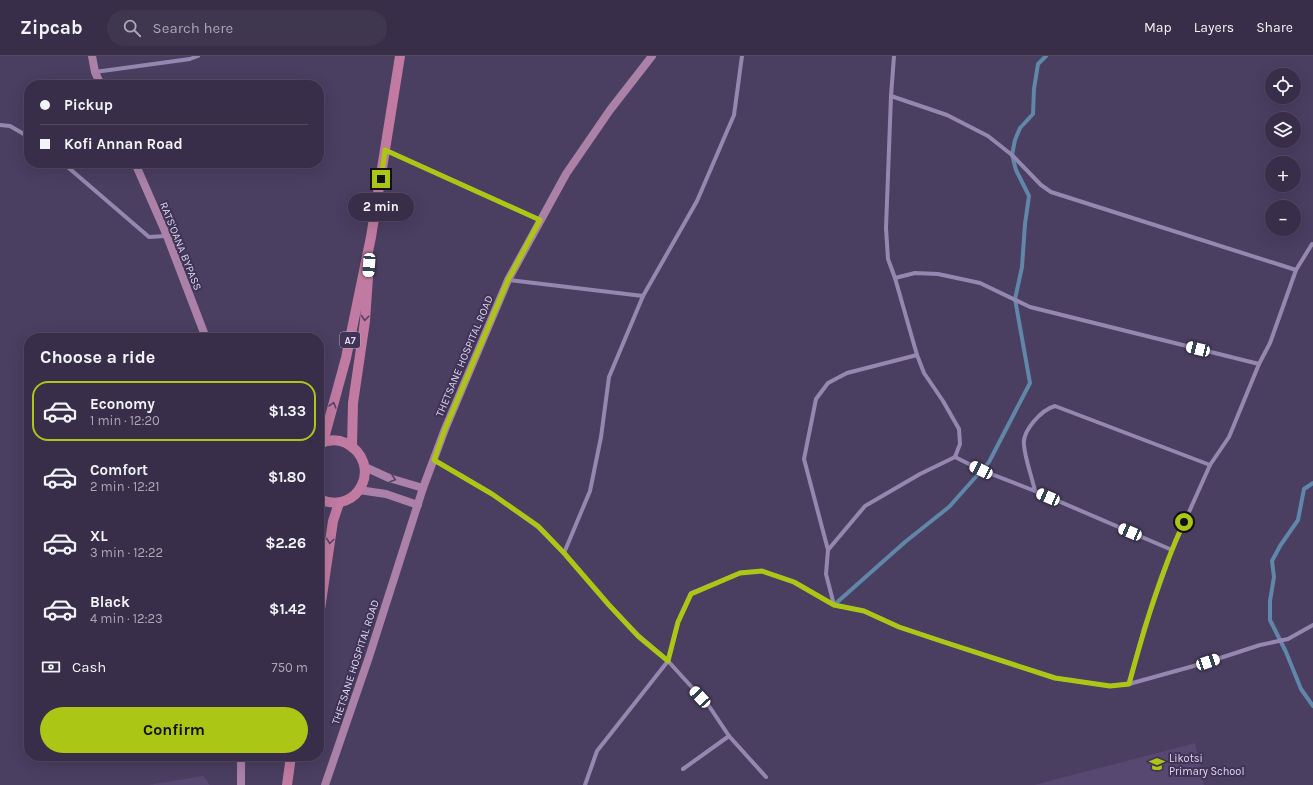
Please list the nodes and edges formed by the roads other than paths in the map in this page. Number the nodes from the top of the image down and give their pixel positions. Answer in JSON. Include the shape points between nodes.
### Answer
{"nodes":[{"id":1,"x":92,"y":56,"type":"edge"},
{"id":2,"x":198,"y":56,"type":"edge"},
{"id":3,"x":400,"y":56,"type":"edge"},
{"id":4,"x":652,"y":56,"type":"edge"},
{"id":5,"x":742,"y":56,"type":"edge"},
{"id":6,"x":894,"y":56,"type":"edge"},
{"id":7,"x":95,"y":72,"type":"junction"},
{"id":8,"x":99,"y":80,"type":"edge"},
{"id":9,"x":890,"y":96,"type":"junction"},
{"id":10,"x":0,"y":125,"type":"edge"},
{"id":11,"x":24,"y":134,"type":"edge"},
{"id":12,"x":385,"y":150,"type":"junction"},
{"id":13,"x":70,"y":168,"type":"edge"},
{"id":14,"x":137,"y":168,"type":"edge"},
{"id":15,"x":540,"y":220,"type":"junction"},
{"id":16,"x":167,"y":236,"type":"junction"},
{"id":17,"x":371,"y":237,"type":"junction"},
{"id":18,"x":1312,"y":244,"type":"edge"},
{"id":19,"x":1296,"y":270,"type":"junction"},
{"id":20,"x":895,"y":278,"type":"junction"},
{"id":21,"x":508,"y":280,"type":"junction"},
{"id":22,"x":643,"y":296,"type":"junction"},
{"id":23,"x":204,"y":333,"type":"edge"},
{"id":24,"x":917,"y":355,"type":"junction"},
{"id":25,"x":1259,"y":364,"type":"junction"},
{"id":26,"x":324,"y":433,"type":"edge"},
{"id":27,"x":324,"y":442,"type":"edge"},
{"id":28,"x":352,"y":446,"type":"junction"},
{"id":29,"x":955,"y":457,"type":"junction"},
{"id":30,"x":434,"y":460,"type":"junction"},
{"id":31,"x":1210,"y":465,"type":"junction"},
{"id":32,"x":365,"y":467,"type":"junction"},
{"id":33,"x":424,"y":488,"type":"junction"},
{"id":34,"x":359,"y":490,"type":"junction"},
{"id":35,"x":1035,"y":491,"type":"junction"},
{"id":36,"x":324,"y":502,"type":"edge"},
{"id":37,"x":339,"y":503,"type":"junction"},
{"id":38,"x":418,"y":504,"type":"junction"},
{"id":39,"x":828,"y":550,"type":"junction"},
{"id":40,"x":1172,"y":550,"type":"junction"},
{"id":41,"x":564,"y":553,"type":"junction"},
{"id":42,"x":324,"y":582,"type":"edge"},
{"id":43,"x":834,"y":605,"type":"junction"},
{"id":44,"x":1313,"y":625,"type":"edge"},
{"id":45,"x":668,"y":661,"type":"junction"},
{"id":46,"x":1129,"y":684,"type":"junction"},
{"id":47,"x":729,"y":736,"type":"junction"},
{"id":48,"x":241,"y":761,"type":"edge"},
{"id":49,"x":290,"y":761,"type":"edge"},
{"id":50,"x":684,"y":769,"type":"dead end"},
{"id":51,"x":766,"y":777,"type":"dead end"},
{"id":52,"x":242,"y":785,"type":"edge"},
{"id":53,"x":287,"y":785,"type":"edge"},
{"id":54,"x":325,"y":785,"type":"edge"},
{"id":55,"x":585,"y":785,"type":"edge"}],
"edges":[{"from":1,"to":7,"type":"main road"},
{"from":2,"to":7,"type":"street"},
{"from":3,"to":12,"type":"main road","number":"A7"},
{"from":4,"to":15,"type":"main road","name":"THETSANE HOSPITAL ROAD","via":[[610,110]]},
{"from":5,"to":22,"type":"street","via":[[734,114],[697,201]]},
{"from":6,"to":9,"type":"street"},
{"from":7,"to":8,"type":"main road"},
{"from":9,"to":19,"type":"street","via":[[947,115],[988,136],[1012,155],[1040,185],[1051,192]]},
{"from":9,"to":20,"type":"street","via":[[886,228],[888,259]]},
{"from":10,"to":11,"type":"street","via":[[10,126]]},
{"from":12,"to":15,"type":"street"},
{"from":12,"to":17,"type":"main road","number":"A7"},
{"from":13,"to":16,"type":"street","via":[[149,237]]},
{"from":14,"to":16,"type":"main road","name":"RATS'OANA BYPASS"},
{"from":15,"to":21,"type":"main road","name":"THETSANE HOSPITAL ROAD"},
{"from":16,"to":23,"type":"main road","name":"RATS'OANA BYPASS"},
{"from":26,"to":17,"type":"main road","number":"A7","one_way":true,"via":[[346,358]]},
{"from":17,"to":28,"type":"main road","number":"A7","one_way":true,"via":[[365,321],[353,403]]},
{"from":18,"to":19,"type":"street"},
{"from":19,"to":25,"type":"street","via":[[1270,343]]},
{"from":20,"to":24,"type":"street"},
{"from":20,"to":25,"type":"street","via":[[915,274],[938,274],[980,283],[1030,307]]},
{"from":21,"to":22,"type":"street"},
{"from":21,"to":30,"type":"main road","name":"THETSANE HOSPITAL ROAD"},
{"from":22,"to":41,"type":"street","via":[[609,377],[590,491]]},
{"from":24,"to":29,"type":"street","via":[[924,373],[959,429],[960,444]]},
{"from":24,"to":39,"type":"street","via":[[848,373],[828,383],[816,399],[804,459]]},
{"from":25,"to":31,"type":"street","via":[[1229,437]]},
{"from":27,"to":28,"type":"main road","number":"A7","via":[[333,440]]},
{"from":28,"to":32,"type":"main road"},
{"from":29,"to":35,"type":"street"},
{"from":29,"to":39,"type":"street","via":[[865,506]]},
{"from":30,"to":33,"type":"main road","name":"THETSANE HOSPITAL ROAD"},
{"from":30,"to":41,"type":"street","via":[[492,494],[532,522]]},
{"from":31,"to":35,"type":"street","via":[[1055,406],[1039,414],[1029,429],[1024,444]]},
{"from":31,"to":40,"type":"street"},
{"from":32,"to":33,"type":"main road","one_way":true,"via":[[389,478]]},
{"from":32,"to":34,"type":"main road","via":[[364,479]]},
{"from":33,"to":38,"type":"main road","name":"THETSANE HOSPITAL ROAD"},
{"from":34,"to":37,"type":"main road","via":[[351,499]]},
{"from":34,"to":38,"type":"main road","via":[[386,494]]},
{"from":35,"to":40,"type":"street"},
{"from":36,"to":37,"type":"main road"},
{"from":37,"to":42,"type":"main road","one_way":true,"via":[[333,521]]},
{"from":38,"to":54,"type":"main road","name":"THETSANE HOSPITAL ROAD"},
{"from":39,"to":43,"type":"street","via":[[826,574]]},
{"from":40,"to":46,"type":"street","via":[[1144,629]]},
{"from":41,"to":45,"type":"street","via":[[638,636]]},
{"from":43,"to":45,"type":"street","via":[[794,582],[762,571],[740,573],[691,594],[678,622]]},
{"from":43,"to":46,"type":"street","via":[[864,611],[899,627],[1055,678],[1110,686]]},
{"from":44,"to":46,"type":"street","via":[[1288,638],[1260,644],[1208,662]]},
{"from":45,"to":47,"type":"street","via":[[709,706]]},
{"from":45,"to":55,"type":"street","via":[[597,750]]},
{"from":47,"to":50,"type":"street"},
{"from":47,"to":51,"type":"street"},
{"from":48,"to":52,"type":"main road"},
{"from":49,"to":53,"type":"main road"}]}
